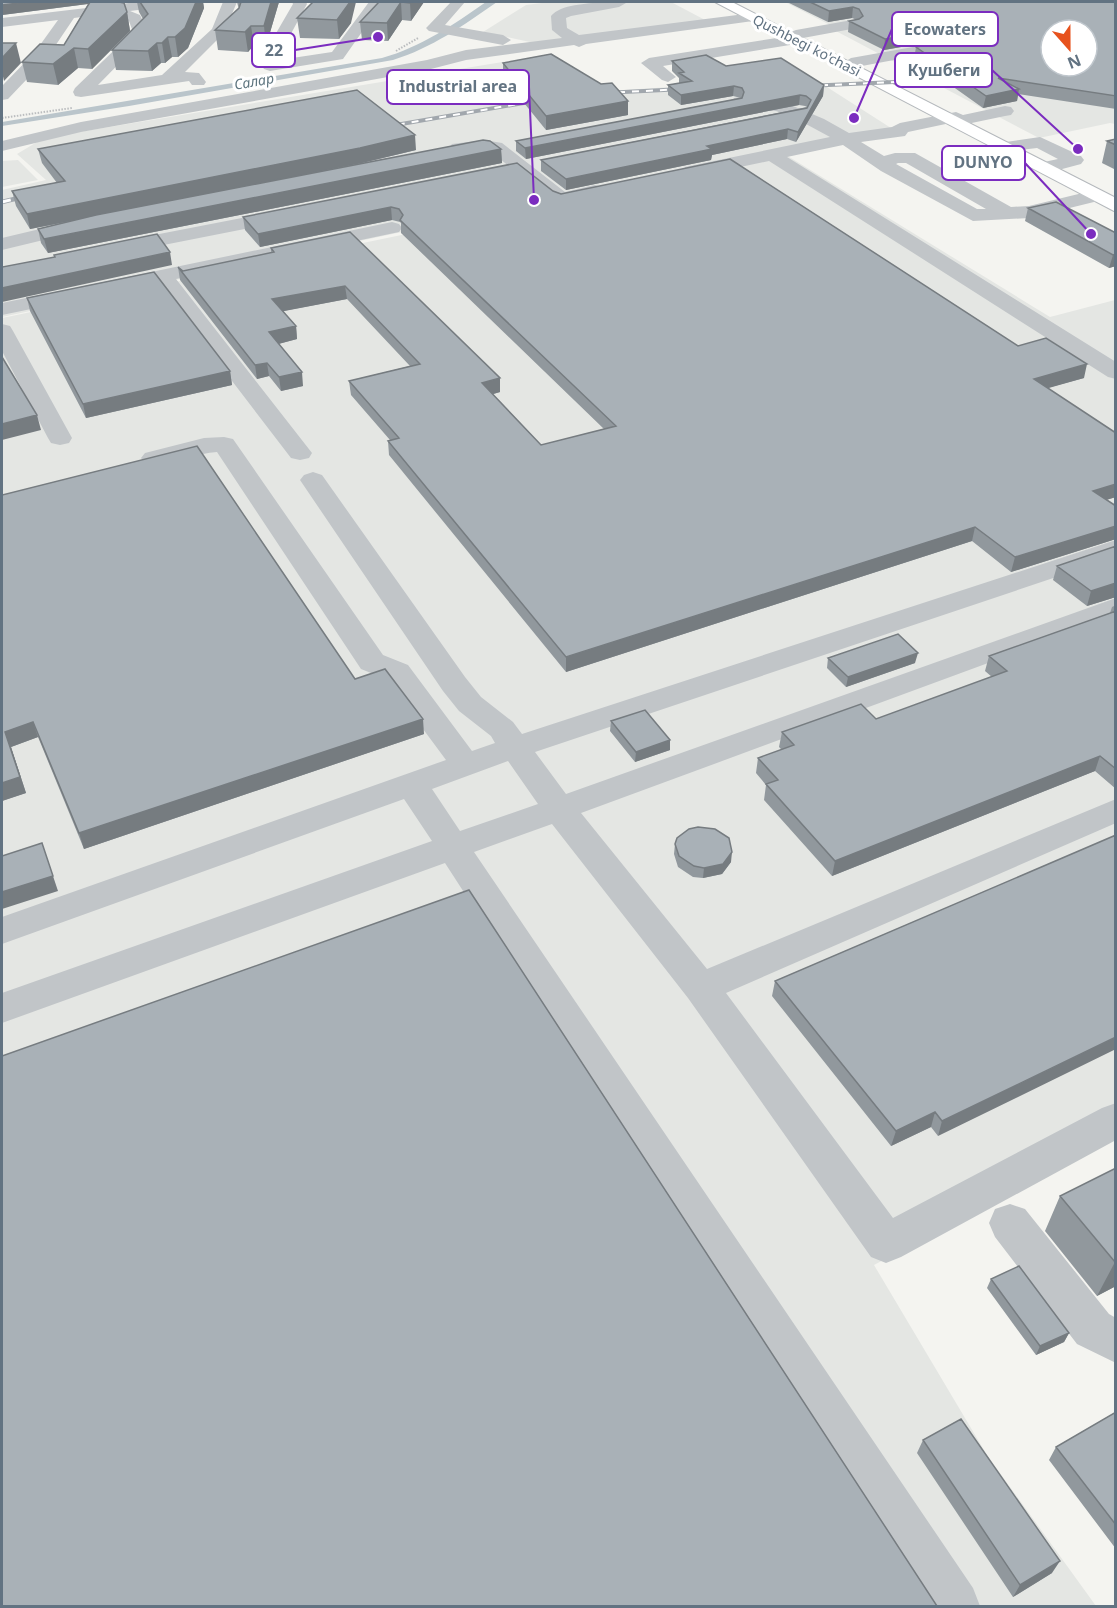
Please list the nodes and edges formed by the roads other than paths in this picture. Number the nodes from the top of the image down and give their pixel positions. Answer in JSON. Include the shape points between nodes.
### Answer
{"nodes":[{"id":1,"x":170,"y":2,"type":"edge"},
{"id":2,"x":230,"y":2,"type":"edge"},
{"id":3,"x":299,"y":2,"type":"edge"},
{"id":4,"x":376,"y":2,"type":"edge"},
{"id":5,"x":458,"y":2,"type":"edge"},
{"id":6,"x":726,"y":2,"type":"edge"},
{"id":7,"x":619,"y":3,"type":"dead end"},
{"id":8,"x":116,"y":8,"type":"junction"},
{"id":9,"x":66,"y":14,"type":"junction"},
{"id":10,"x":756,"y":17,"type":"junction"},
{"id":11,"x":2,"y":22,"type":"edge"},
{"id":12,"x":852,"y":26,"type":"edge"},
{"id":13,"x":796,"y":37,"type":"junction"},
{"id":14,"x":910,"y":40,"type":"edge"},
{"id":15,"x":579,"y":42,"type":"junction"},
{"id":16,"x":958,"y":44,"type":"edge"},
{"id":17,"x":534,"y":45,"type":"junction"},
{"id":18,"x":928,"y":49,"type":"junction"},
{"id":19,"x":851,"y":63,"type":"junction"},
{"id":20,"x":668,"y":78,"type":"dead end"},
{"id":21,"x":167,"y":80,"type":"junction"},
{"id":22,"x":198,"y":82,"type":"dead end"},
{"id":23,"x":2,"y":95,"type":"edge"},
{"id":24,"x":718,"y":106,"type":"edge"},
{"id":25,"x":1005,"y":111,"type":"edge"},
{"id":26,"x":799,"y":112,"type":"junction"},
{"id":27,"x":955,"y":119,"type":"junction"},
{"id":28,"x":753,"y":122,"type":"edge"},
{"id":29,"x":872,"y":134,"type":"junction"},
{"id":30,"x":844,"y":140,"type":"junction"},
{"id":31,"x":519,"y":142,"type":"edge"},
{"id":32,"x":2,"y":146,"type":"edge"},
{"id":33,"x":1012,"y":146,"type":"joint"},
{"id":34,"x":496,"y":147,"type":"junction"},
{"id":35,"x":444,"y":152,"type":"edge"},
{"id":36,"x":772,"y":155,"type":"junction"},
{"id":37,"x":909,"y":157,"type":"junction"},
{"id":38,"x":547,"y":164,"type":"edge"},
{"id":39,"x":1051,"y":166,"type":"joint"},
{"id":40,"x":888,"y":167,"type":"junction"},
{"id":41,"x":525,"y":168,"type":"junction"},
{"id":42,"x":502,"y":173,"type":"edge"},
{"id":43,"x":678,"y":174,"type":"edge"},
{"id":44,"x":608,"y":188,"type":"edge"},
{"id":45,"x":1095,"y":196,"type":"junction"},
{"id":46,"x":1116,"y":199,"type":"edge"},
{"id":47,"x":1116,"y":206,"type":"edge"},
{"id":48,"x":306,"y":211,"type":"edge"},
{"id":49,"x":1009,"y":214,"type":"junction"},
{"id":50,"x":99,"y":221,"type":"edge"},
{"id":51,"x":392,"y":228,"type":"edge"},
{"id":52,"x":2,"y":244,"type":"edge"},
{"id":53,"x":98,"y":252,"type":"edge"},
{"id":54,"x":162,"y":275,"type":"junction"},
{"id":55,"x":2,"y":309,"type":"edge"},
{"id":56,"x":2,"y":331,"type":"edge"},
{"id":57,"x":1116,"y":372,"type":"edge"},
{"id":58,"x":60,"y":438,"type":"dead end"},
{"id":59,"x":125,"y":466,"type":"edge"},
{"id":60,"x":1116,"y":548,"type":"edge"},
{"id":61,"x":1116,"y":606,"type":"edge"},
{"id":62,"x":515,"y":747,"type":"junction"},
{"id":63,"x":466,"y":765,"type":"junction"},
{"id":64,"x":412,"y":785,"type":"junction"},
{"id":65,"x":559,"y":809,"type":"junction"},
{"id":66,"x":1116,"y":810,"type":"edge"},
{"id":67,"x":453,"y":845,"type":"junction"},
{"id":68,"x":2,"y":930,"type":"edge"},
{"id":69,"x":700,"y":988,"type":"junction"},
{"id":70,"x":2,"y":1008,"type":"edge"},
{"id":71,"x":1116,"y":1120,"type":"edge"},
{"id":72,"x":1010,"y":1223,"type":"dead end"},
{"id":73,"x":1108,"y":1329,"type":"edge"},
{"id":74,"x":955,"y":1606,"type":"edge"}],
"edges":[{"from":1,"to":8,"type":"street"},
{"from":2,"to":21,"type":"street","via":[[219,30]]},
{"from":3,"to":4,"type":"street","via":[[272,54],[270,66],[337,56]]},
{"from":5,"to":17,"type":"street","via":[[434,28]]},
{"from":6,"to":10,"type":"main road","name":"Qushbegi ko'chasi"},
{"from":7,"to":15,"type":"street","via":[[558,16],[560,30]]},
{"from":8,"to":9,"type":"street"},
{"from":8,"to":21,"type":"street","via":[[135,18],[141,33],[81,92]]},
{"from":9,"to":11,"type":"street"},
{"from":9,"to":23,"type":"street","via":[[41,55]]},
{"from":10,"to":13,"type":"main road","name":"Qushbegi ko'chasi"},
{"from":10,"to":15,"type":"street"},
{"from":12,"to":13,"type":"street"},
{"from":13,"to":19,"type":"main road","name":"Qushbegi ko'chasi"},
{"from":13,"to":20,"type":"street","via":[[649,63]]},
{"from":13,"to":27,"type":"main road","name":"Qushbegi ko'chasi"},
{"from":14,"to":18,"type":"street"},
{"from":15,"to":17,"type":"street"},
{"from":16,"to":18,"type":"street"},
{"from":17,"to":32,"type":"street","via":[[81,127]]},
{"from":18,"to":19,"type":"street"},
{"from":19,"to":27,"type":"main road","name":"Qushbegi ko'chasi"},
{"from":21,"to":22,"type":"street","via":[[193,76]]},
{"from":24,"to":26,"type":"street","via":[[761,102]]},
{"from":25,"to":27,"type":"street"},
{"from":26,"to":28,"type":"street"},
{"from":26,"to":30,"type":"street"},
{"from":27,"to":29,"type":"street"},
{"from":27,"to":33,"type":"main road","name":"Qushbegi ko'chasi"},
{"from":27,"to":45,"type":"main road","name":"Qushbegi ko'chasi"},
{"from":29,"to":30,"type":"street"},
{"from":29,"to":37,"type":"street"},
{"from":30,"to":36,"type":"street"},
{"from":30,"to":40,"type":"street"},
{"from":31,"to":34,"type":"street"},
{"from":33,"to":39,"type":"street","via":[[1040,142],[1075,160]]},
{"from":34,"to":35,"type":"street","via":[[476,145]]},
{"from":34,"to":41,"type":"street"},
{"from":36,"to":43,"type":"street"},
{"from":36,"to":57,"type":"street"},
{"from":37,"to":40,"type":"street","via":[[888,160]]},
{"from":37,"to":49,"type":"street"},
{"from":38,"to":41,"type":"street"},
{"from":39,"to":46,"type":"main road"},
{"from":40,"to":49,"type":"street","via":[[965,212]]},
{"from":41,"to":42,"type":"street"},
{"from":41,"to":44,"type":"street","via":[[561,198]]},
{"from":45,"to":47,"type":"main road","name":"Qushbegi ko'chasi"},
{"from":45,"to":49,"type":"street"},
{"from":48,"to":53,"type":"street"},
{"from":50,"to":52,"type":"street"},
{"from":51,"to":54,"type":"street"},
{"from":54,"to":55,"type":"street"},
{"from":54,"to":62,"type":"street","via":[[306,467],[454,684],[470,704],[502,729]]},
{"from":56,"to":58,"type":"street"},
{"from":59,"to":63,"type":"street","via":[[224,444],[372,662],[397,672]]},
{"from":60,"to":62,"type":"street"},
{"from":61,"to":65,"type":"street"},
{"from":62,"to":63,"type":"street"},
{"from":62,"to":65,"type":"street"},
{"from":63,"to":64,"type":"street"},
{"from":64,"to":67,"type":"street"},
{"from":64,"to":68,"type":"street"},
{"from":65,"to":67,"type":"street"},
{"from":65,"to":69,"type":"street"},
{"from":66,"to":69,"type":"street"},
{"from":67,"to":70,"type":"street"},
{"from":67,"to":74,"type":"street"},
{"from":69,"to":71,"type":"street","via":[[886,1243]]},
{"from":72,"to":73,"type":"street"}]}
